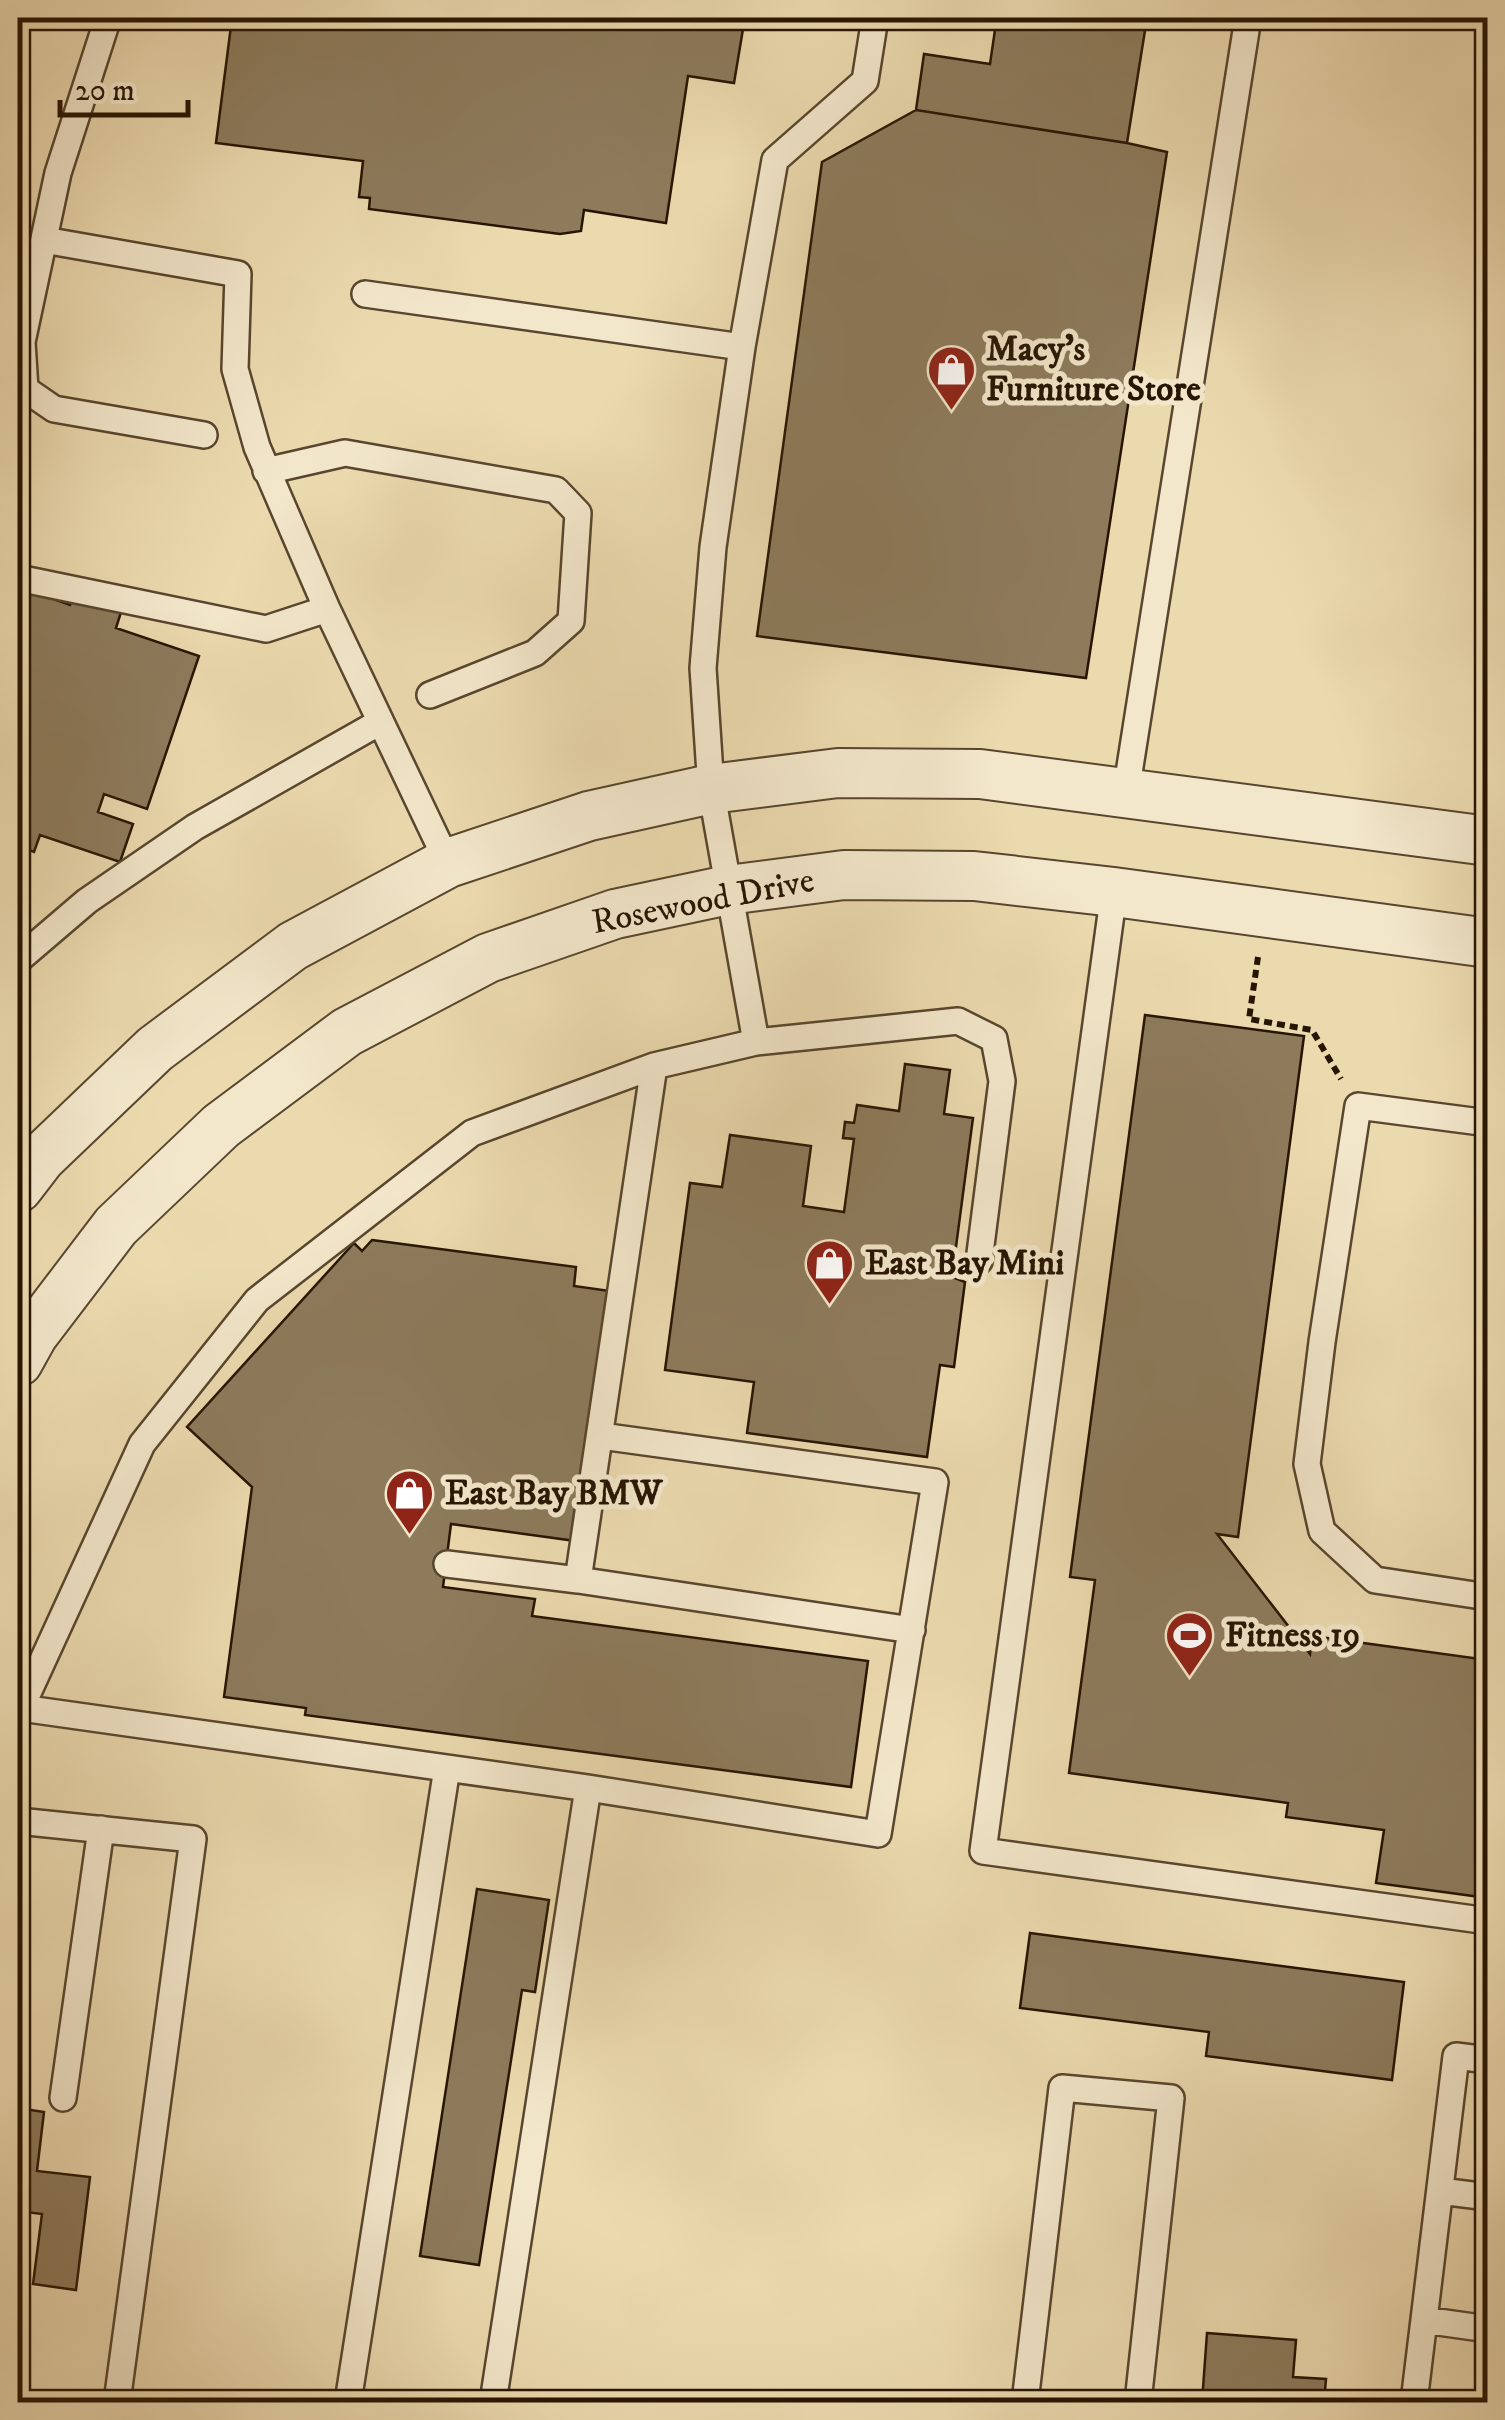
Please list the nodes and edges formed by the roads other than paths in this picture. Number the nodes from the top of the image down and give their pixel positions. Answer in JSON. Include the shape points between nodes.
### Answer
{"nodes":[{"id":1,"x":108,"y":18,"type":"edge"},
{"id":2,"x":875,"y":18,"type":"edge"},
{"id":3,"x":1248,"y":18,"type":"edge"},
{"id":4,"x":44,"y":240,"type":"junction"},
{"id":5,"x":364,"y":294,"type":"dead end"},
{"id":6,"x":742,"y":347,"type":"junction"},
{"id":7,"x":204,"y":435,"type":"dead end"},
{"id":8,"x":266,"y":471,"type":"junction"},
{"id":9,"x":18,"y":578,"type":"edge"},
{"id":10,"x":328,"y":609,"type":"junction"},
{"id":11,"x":430,"y":695,"type":"dead end"},
{"id":12,"x":380,"y":722,"type":"junction"},
{"id":13,"x":711,"y":790,"type":"junction"},
{"id":14,"x":1126,"y":792,"type":"junction"},
{"id":15,"x":1488,"y":841,"type":"edge"},
{"id":16,"x":448,"y":864,"type":"junction"},
{"id":17,"x":728,"y":890,"type":"junction"},
{"id":18,"x":1114,"y":892,"type":"junction"},
{"id":19,"x":1488,"y":942,"type":"edge"},
{"id":20,"x":18,"y":959,"type":"edge"},
{"id":21,"x":756,"y":1042,"type":"junction"},
{"id":22,"x":654,"y":1066,"type":"junction"},
{"id":23,"x":1488,"y":1123,"type":"edge"},
{"id":24,"x":18,"y":1188,"type":"edge"},
{"id":25,"x":979,"y":1261,"type":"dead end"},
{"id":26,"x":18,"y":1362,"type":"edge"},
{"id":27,"x":601,"y":1436,"type":"junction"},
{"id":28,"x":447,"y":1564,"type":"dead end"},
{"id":29,"x":578,"y":1580,"type":"junction"},
{"id":30,"x":1488,"y":1597,"type":"edge"},
{"id":31,"x":912,"y":1630,"type":"junction"},
{"id":32,"x":448,"y":1768,"type":"junction"},
{"id":33,"x":588,"y":1788,"type":"junction"},
{"id":34,"x":18,"y":1820,"type":"edge"},
{"id":35,"x":101,"y":1829,"type":"junction"},
{"id":36,"x":1488,"y":1921,"type":"edge"},
{"id":37,"x":1488,"y":2060,"type":"edge"},
{"id":38,"x":63,"y":2098,"type":"dead end"},
{"id":39,"x":1440,"y":2191,"type":"junction"},
{"id":40,"x":1488,"y":2198,"type":"edge"},
{"id":41,"x":1424,"y":2320,"type":"junction"},
{"id":42,"x":1488,"y":2329,"type":"edge"},
{"id":43,"x":116,"y":2402,"type":"edge"},
{"id":44,"x":348,"y":2402,"type":"edge"},
{"id":45,"x":493,"y":2402,"type":"edge"},
{"id":46,"x":1024,"y":2402,"type":"edge"},
{"id":47,"x":1138,"y":2402,"type":"edge"},
{"id":48,"x":1414,"y":2402,"type":"edge"}],
"edges":[{"from":1,"to":4,"type":"lane","via":[[58,173]]},
{"from":2,"to":6,"type":"lane","via":[[865,81],[775,160]]},
{"from":3,"to":14,"type":"lane"},
{"from":4,"to":7,"type":"lane","via":[[22,342],[25,388],[54,408]]},
{"from":4,"to":8,"type":"lane","via":[[238,274],[236,369]]},
{"from":5,"to":6,"type":"lane"},
{"from":6,"to":13,"type":"lane","via":[[703,668]]},
{"from":8,"to":10,"type":"lane"},
{"from":8,"to":11,"type":"lane","via":[[345,454],[556,490],[578,513],[571,621],[535,652]]},
{"from":9,"to":10,"type":"lane","via":[[266,629]]},
{"from":10,"to":12,"type":"lane"},
{"from":12,"to":16,"type":"lane"},
{"from":12,"to":20,"type":"lane","via":[[195,827],[87,900]]},
{"from":13,"to":14,"type":"street","via":[[857,773],[980,774]]},
{"from":13,"to":16,"type":"street","via":[[589,816]]},
{"from":13,"to":17,"type":"lane"},
{"from":14,"to":15,"type":"street"},
{"from":16,"to":24,"type":"street","via":[[293,946],[155,1048],[40,1158]]},
{"from":17,"to":18,"type":"street","name":"Rosewood Drive","via":[[844,875],[974,876]]},
{"from":17,"to":21,"type":"lane"},
{"from":17,"to":26,"type":"street","name":"Rosewood Drive","via":[[616,914],[488,958],[347,1032],[220,1126],[116,1226]]},
{"from":18,"to":19,"type":"street","name":"Rosewood Drive"},
{"from":18,"to":36,"type":"lane","via":[[982,1851]]},
{"from":21,"to":22,"type":"lane"},
{"from":21,"to":25,"type":"lane","via":[[958,1021],[994,1039],[1002,1080]]},
{"from":22,"to":27,"type":"lane"},
{"from":22,"to":32,"type":"lane","via":[[472,1133],[257,1300],[142,1444],[21,1708]]},
{"from":23,"to":30,"type":"lane","via":[[1358,1106],[1306,1464],[1322,1531],[1374,1580]]},
{"from":27,"to":29,"type":"lane"},
{"from":27,"to":31,"type":"lane","via":[[935,1482]]},
{"from":28,"to":29,"type":"lane"},
{"from":29,"to":31,"type":"lane"},
{"from":31,"to":33,"type":"lane","via":[[878,1834]]},
{"from":32,"to":33,"type":"lane"},
{"from":32,"to":44,"type":"lane"},
{"from":33,"to":45,"type":"lane"},
{"from":34,"to":35,"type":"lane"},
{"from":35,"to":38,"type":"lane"},
{"from":35,"to":43,"type":"lane","via":[[193,1838]]},
{"from":37,"to":39,"type":"lane","via":[[1456,2056]]},
{"from":39,"to":40,"type":"lane"},
{"from":39,"to":41,"type":"lane"},
{"from":41,"to":42,"type":"lane"},
{"from":41,"to":48,"type":"lane"},
{"from":46,"to":47,"type":"lane","via":[[1062,2088],[1171,2098]]}]}
